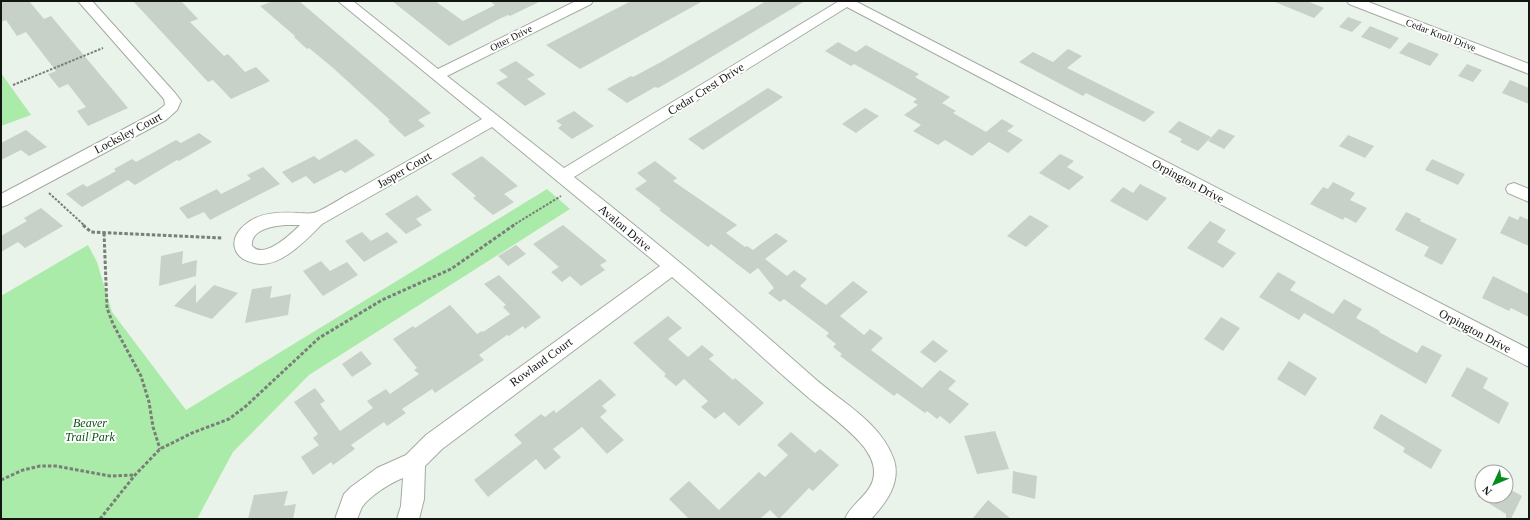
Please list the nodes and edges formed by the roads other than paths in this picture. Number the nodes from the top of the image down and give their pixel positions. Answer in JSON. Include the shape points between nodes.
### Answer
{"nodes":[{"id":1,"x":85,"y":1,"type":"edge"},
{"id":2,"x":345,"y":1,"type":"edge"},
{"id":3,"x":586,"y":1,"type":"edge"},
{"id":4,"x":848,"y":1,"type":"edge"},
{"id":5,"x":1354,"y":1,"type":"edge"},
{"id":6,"x":1529,"y":69,"type":"edge"},
{"id":7,"x":437,"y":76,"type":"junction"},
{"id":8,"x":493,"y":120,"type":"junction"},
{"id":9,"x":563,"y":185,"type":"junction"},
{"id":10,"x":1,"y":201,"type":"edge"},
{"id":11,"x":316,"y":220,"type":"dead end"},
{"id":12,"x":672,"y":267,"type":"junction"},
{"id":13,"x":1529,"y":359,"type":"edge"},
{"id":14,"x":414,"y":462,"type":"junction"},
{"id":15,"x":346,"y":519,"type":"edge"},
{"id":16,"x":408,"y":519,"type":"edge"},
{"id":17,"x":856,"y":519,"type":"edge"}],
"edges":[{"from":1,"to":10,"type":"street","name":"Locksley Court","via":[[170,96],[173,101],[172,107],[162,116]]},
{"from":2,"to":7,"type":"street","name":"Avalon Drive"},
{"from":3,"to":7,"type":"street","name":"Otter Drive"},
{"from":4,"to":9,"type":"street","name":"Cedar Crest Drive"},
{"from":4,"to":13,"type":"street","name":"Orpington Drive"},
{"from":5,"to":6,"type":"street","name":"Cedar Knoll Drive"},
{"from":7,"to":8,"type":"street","name":"Avalon Drive"},
{"from":8,"to":9,"type":"street","name":"Avalon Drive"},
{"from":8,"to":11,"type":"street","name":"Jasper Court"},
{"from":9,"to":12,"type":"street","name":"Avalon Drive"},
{"from":12,"to":14,"type":"street","name":"Rowland Court","via":[[434,442]]},
{"from":12,"to":17,"type":"street","name":"Avalon Drive","via":[[741,323],[873,442],[882,457],[886,472],[884,486]]},
{"from":14,"to":15,"type":"street","name":"Rowland Court","via":[[385,475],[359,494],[352,502]]},
{"from":14,"to":16,"type":"street","via":[[413,502]]}]}
